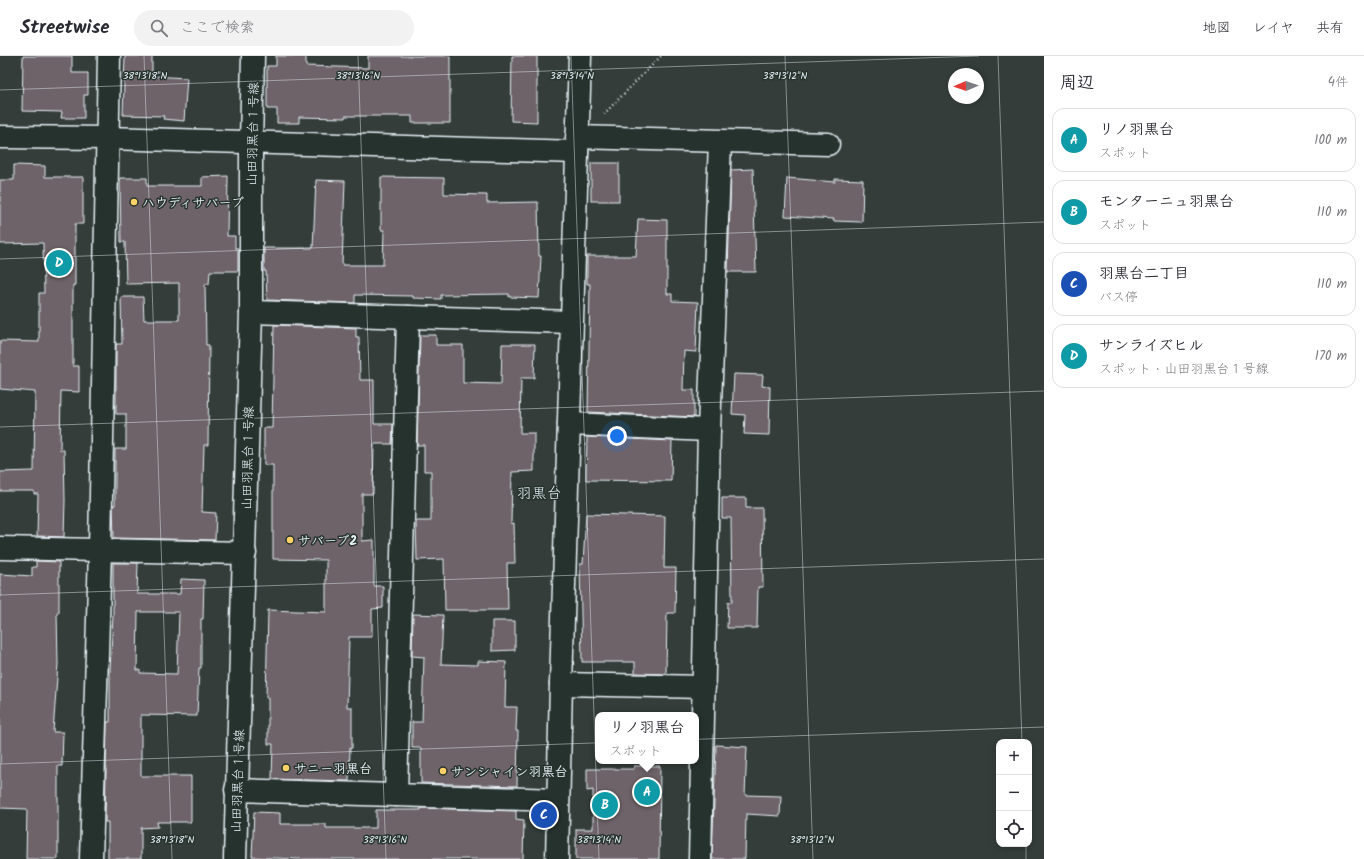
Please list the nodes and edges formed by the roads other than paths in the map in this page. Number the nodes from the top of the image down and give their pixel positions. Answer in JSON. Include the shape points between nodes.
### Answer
{"nodes":[{"id":1,"x":110,"y":56,"type":"edge"},
{"id":2,"x":253,"y":56,"type":"edge"},
{"id":3,"x":580,"y":56,"type":"edge"},
{"id":4,"x":0,"y":138,"type":"edge"},
{"id":5,"x":108,"y":138,"type":"junction"},
{"id":6,"x":720,"y":142,"type":"junction"},
{"id":7,"x":251,"y":143,"type":"junction"},
{"id":8,"x":577,"y":144,"type":"junction"},
{"id":9,"x":828,"y":144,"type":"dead end"},
{"id":10,"x":251,"y":312,"type":"junction"},
{"id":11,"x":408,"y":317,"type":"junction"},
{"id":12,"x":572,"y":322,"type":"junction"},
{"id":13,"x":569,"y":424,"type":"junction"},
{"id":14,"x":709,"y":430,"type":"junction"},
{"id":15,"x":0,"y":548,"type":"edge"},
{"id":16,"x":100,"y":550,"type":"junction"},
{"id":17,"x":244,"y":553,"type":"junction"},
{"id":18,"x":561,"y":684,"type":"junction"},
{"id":19,"x":704,"y":687,"type":"junction"},
{"id":20,"x":236,"y":790,"type":"junction"},
{"id":21,"x":396,"y":795,"type":"junction"},
{"id":22,"x":558,"y":800,"type":"junction"},
{"id":23,"x":91,"y":859,"type":"edge"},
{"id":24,"x":235,"y":859,"type":"edge"},
{"id":25,"x":557,"y":859,"type":"edge"},
{"id":26,"x":700,"y":859,"type":"edge"}],
"edges":[{"from":1,"to":5,"type":"street"},
{"from":2,"to":7,"type":"street","name":"山田羽黒台１号線"},
{"from":3,"to":8,"type":"street"},
{"from":4,"to":5,"type":"street"},
{"from":5,"to":7,"type":"street"},
{"from":5,"to":16,"type":"street"},
{"from":6,"to":8,"type":"street","via":[[599,137]]},
{"from":6,"to":9,"type":"street"},
{"from":6,"to":14,"type":"street"},
{"from":7,"to":8,"type":"street"},
{"from":7,"to":10,"type":"street","name":"山田羽黒台１号線"},
{"from":8,"to":12,"type":"street"},
{"from":10,"to":11,"type":"street"},
{"from":10,"to":17,"type":"street","name":"山田羽黒台１号線"},
{"from":11,"to":12,"type":"street"},
{"from":11,"to":21,"type":"street"},
{"from":12,"to":13,"type":"street"},
{"from":13,"to":14,"type":"street"},
{"from":13,"to":18,"type":"street"},
{"from":14,"to":19,"type":"street"},
{"from":15,"to":16,"type":"street"},
{"from":16,"to":17,"type":"street"},
{"from":16,"to":23,"type":"street"},
{"from":17,"to":20,"type":"street","name":"山田羽黒台１号線"},
{"from":18,"to":19,"type":"street"},
{"from":18,"to":22,"type":"street"},
{"from":19,"to":26,"type":"street"},
{"from":20,"to":21,"type":"street"},
{"from":20,"to":24,"type":"street","name":"山田羽黒台１号線"},
{"from":21,"to":22,"type":"street"},
{"from":22,"to":25,"type":"street"}]}
